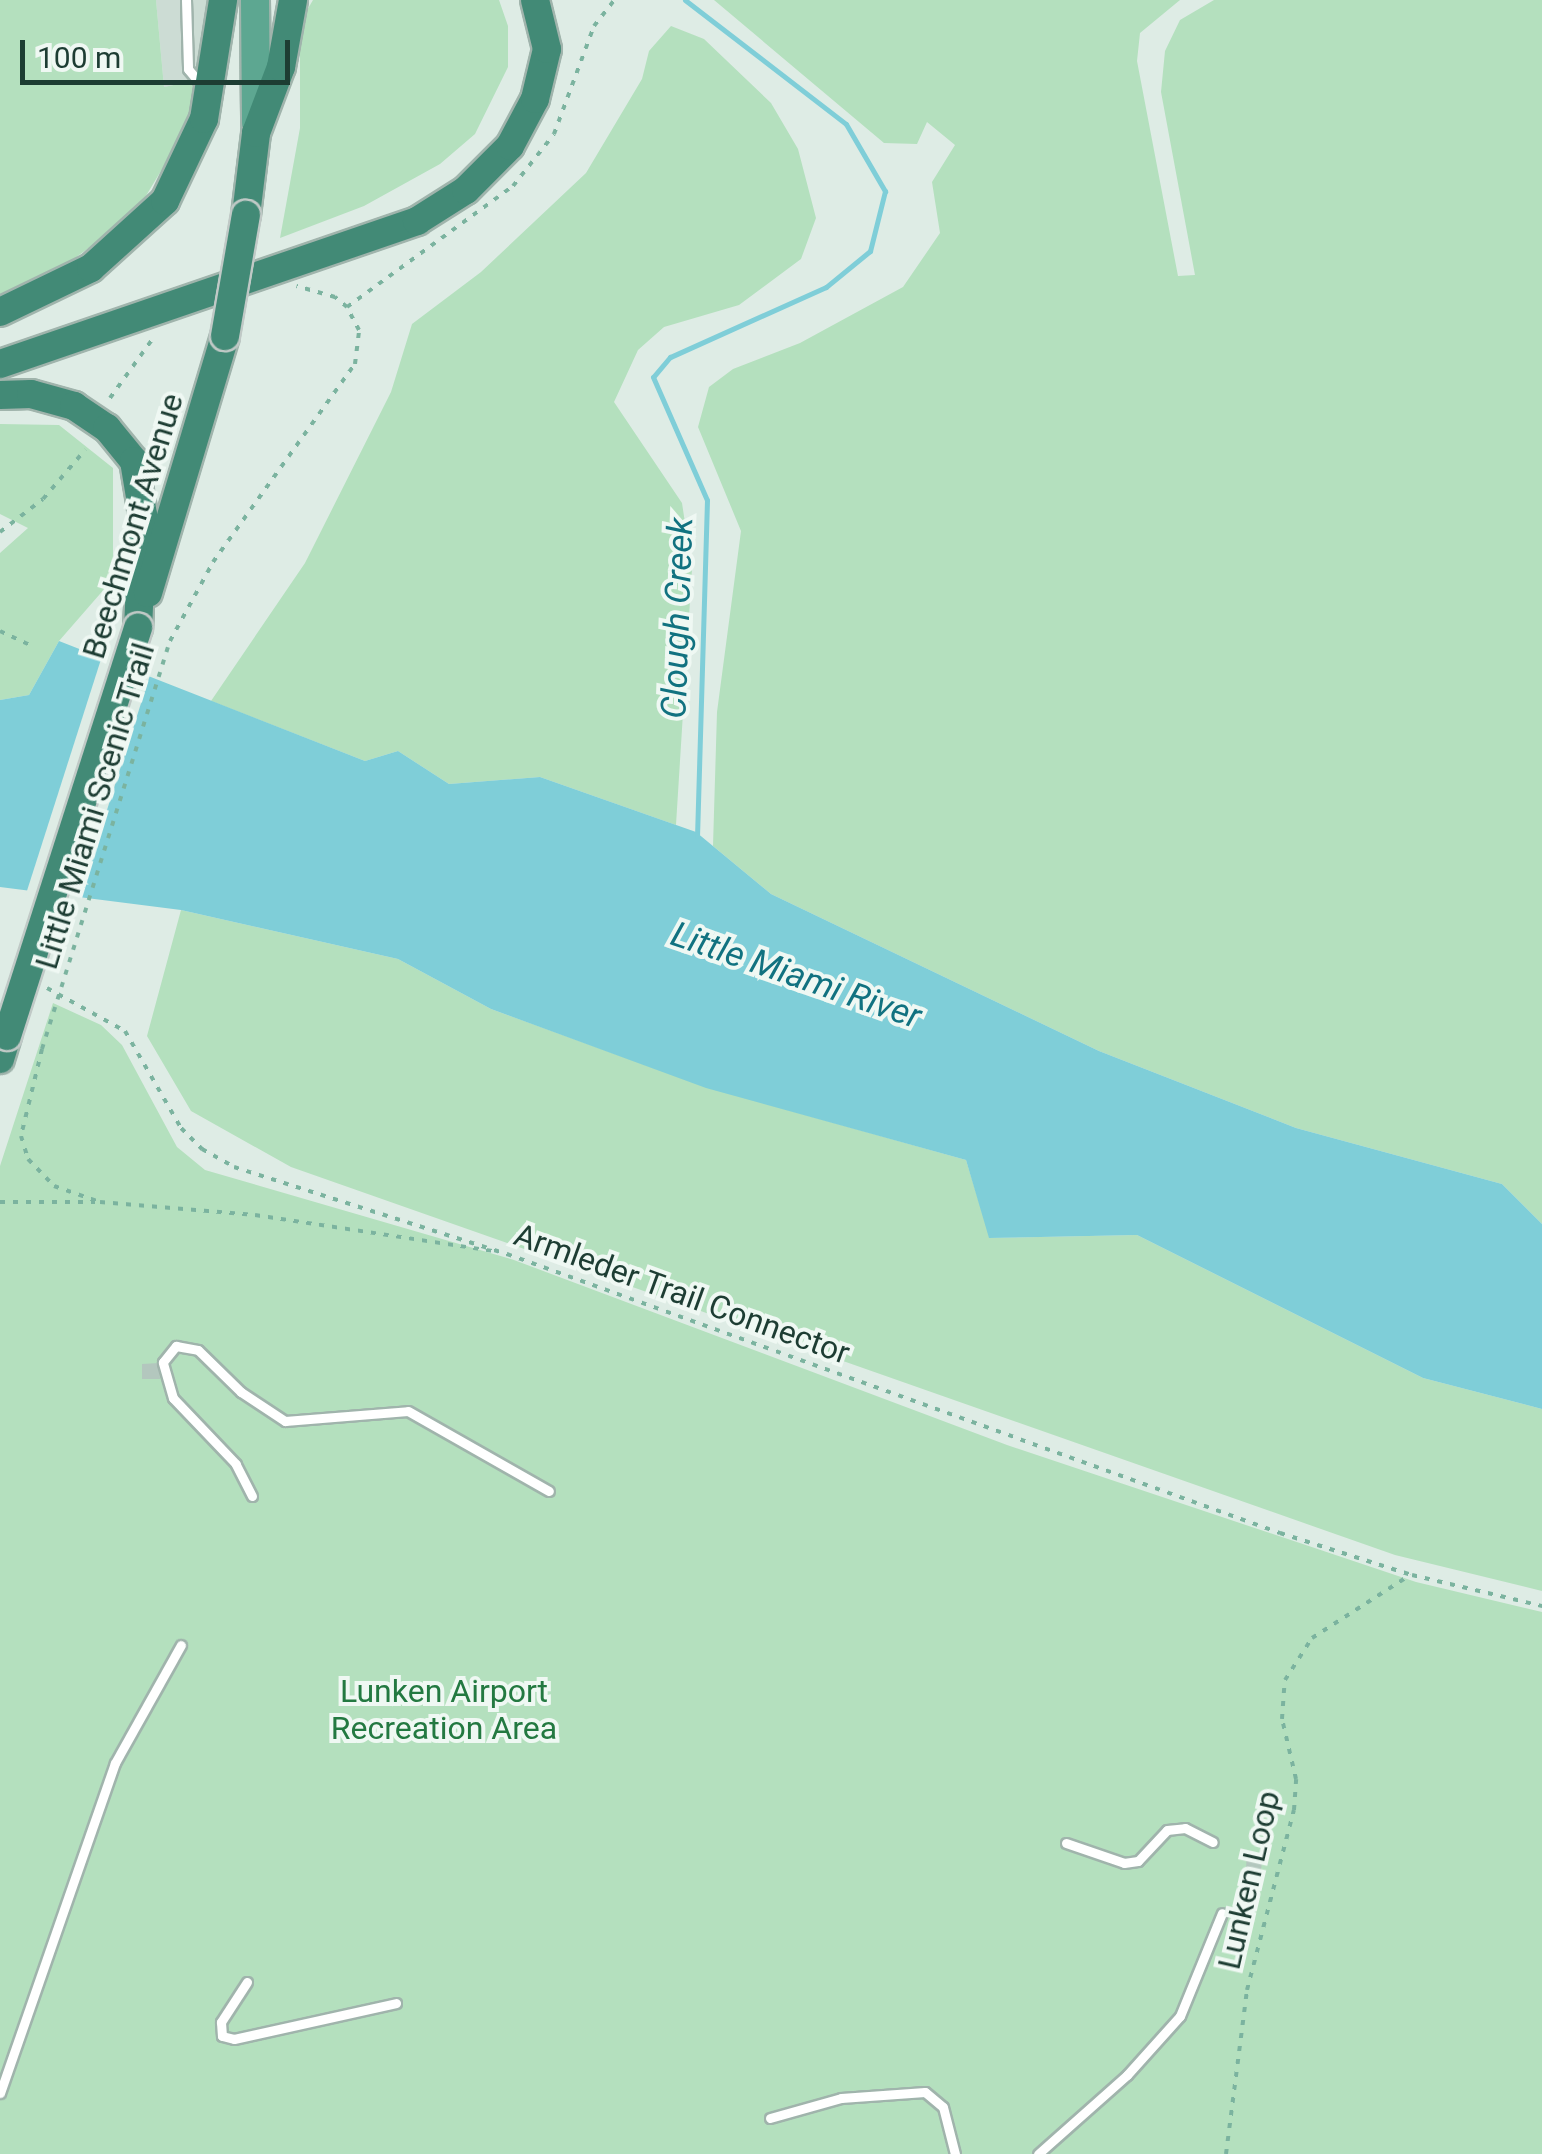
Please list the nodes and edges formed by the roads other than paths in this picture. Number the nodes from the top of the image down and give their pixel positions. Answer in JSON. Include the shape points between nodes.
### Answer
{"nodes":[{"id":1,"x":186,"y":0,"type":"edge"},
{"id":2,"x":223,"y":0,"type":"edge"},
{"id":3,"x":254,"y":0,"type":"edge"},
{"id":4,"x":294,"y":0,"type":"edge"},
{"id":5,"x":518,"y":0,"type":"edge"},
{"id":6,"x":535,"y":0,"type":"edge"},
{"id":7,"x":209,"y":100,"type":"junction"},
{"id":8,"x":256,"y":133,"type":"junction"},
{"id":9,"x":0,"y":312,"type":"edge"},
{"id":10,"x":0,"y":345,"type":"edge"},
{"id":11,"x":0,"y":364,"type":"edge"},
{"id":12,"x":0,"y":395,"type":"edge"},
{"id":13,"x":138,"y":628,"type":"junction"},
{"id":14,"x":4,"y":1048,"type":"edge"},
{"id":15,"x":548,"y":1491,"type":"dead end"},
{"id":16,"x":252,"y":1496,"type":"dead end"},
{"id":17,"x":180,"y":1645,"type":"dead end"},
{"id":18,"x":1213,"y":1842,"type":"dead end"},
{"id":19,"x":1066,"y":1843,"type":"dead end"},
{"id":20,"x":1222,"y":1913,"type":"dead end"},
{"id":21,"x":247,"y":1982,"type":"dead end"},
{"id":22,"x":396,"y":2003,"type":"dead end"},
{"id":23,"x":0,"y":2093,"type":"edge"},
{"id":24,"x":770,"y":2118,"type":"dead end"},
{"id":25,"x":954,"y":2154,"type":"edge"},
{"id":26,"x":1038,"y":2154,"type":"edge"}],
"edges":[{"from":1,"to":7,"type":"lane","via":[[188,69]]},
{"from":2,"to":7,"type":"highway"},
{"from":3,"to":8,"type":"main road","name":"Beechmont Avenue"},
{"from":4,"to":8,"type":"highway"},
{"from":5,"to":10,"type":"highway","via":[[527,37],[522,84],[500,132],[454,178],[357,231]]},
{"from":6,"to":11,"type":"highway","via":[[547,49],[535,99],[510,146],[466,190],[417,221]]},
{"from":7,"to":9,"type":"highway","via":[[179,177],[142,228],[75,278]]},
{"from":8,"to":13,"type":"highway","name":"Beechmont Avenue","bridge":true,"via":[[225,336]]},
{"from":12,"to":13,"type":"highway","via":[[31,394],[74,406],[107,428],[134,462],[143,515]]},
{"from":13,"to":14,"type":"highway","name":"Beechmont Avenue","bridge":true},
{"from":15,"to":16,"type":"lane","via":[[408,1411],[285,1421],[240,1392],[198,1350],[176,1346],[163,1362],[173,1398],[236,1464]]},
{"from":17,"to":23,"type":"lane","via":[[114,1763]]},
{"from":18,"to":19,"type":"lane","via":[[1185,1828],[1166,1830],[1138,1861],[1124,1863]]},
{"from":20,"to":26,"type":"lane","via":[[1180,2016],[1127,2075]]},
{"from":21,"to":22,"type":"lane","via":[[221,2022],[222,2036],[234,2039]]},
{"from":24,"to":25,"type":"lane","via":[[841,2098],[925,2092],[943,2107]]}]}
